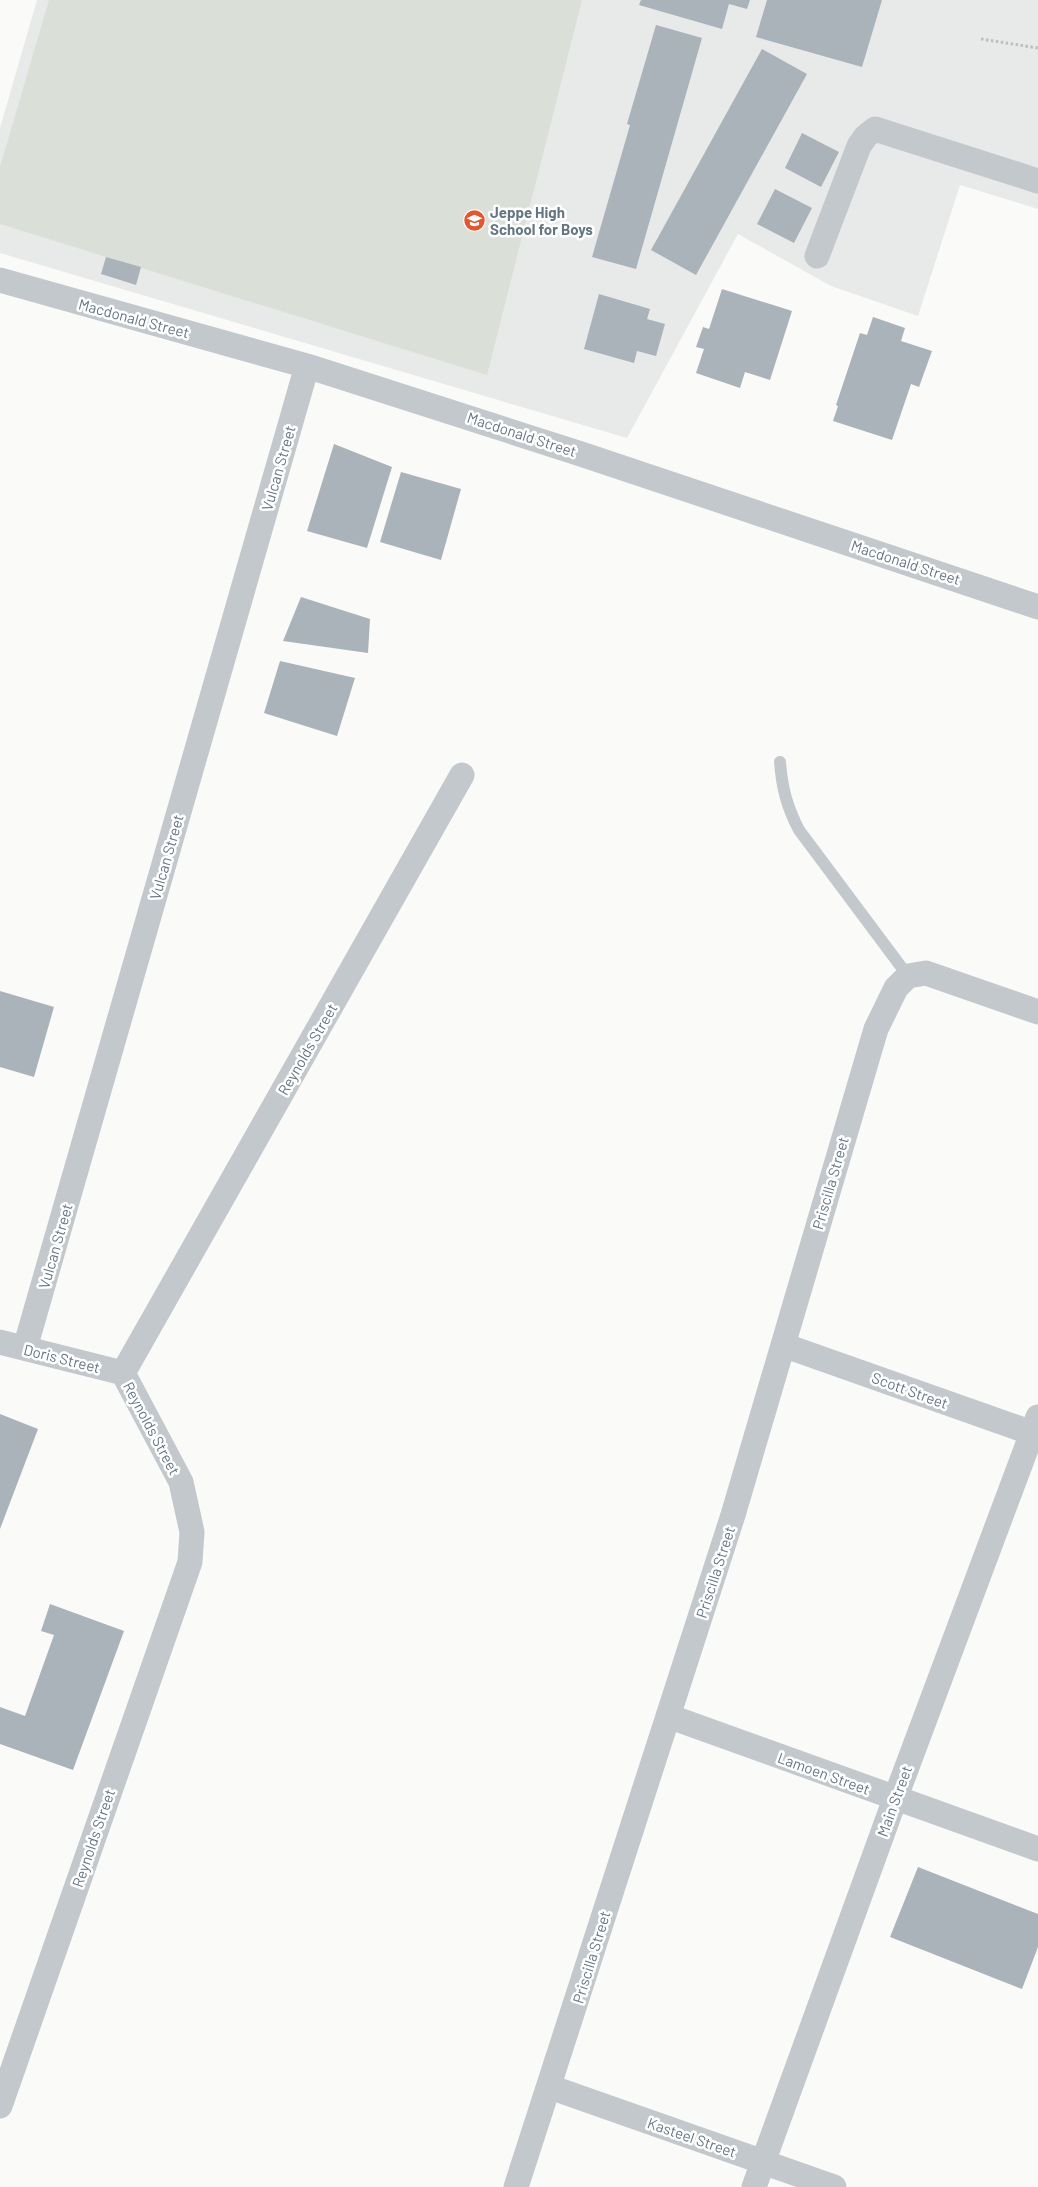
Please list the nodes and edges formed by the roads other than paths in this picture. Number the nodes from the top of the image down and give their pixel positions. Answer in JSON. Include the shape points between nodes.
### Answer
{"nodes":[{"id":1,"x":1038,"y":181,"type":"edge"},
{"id":2,"x":817,"y":256,"type":"dead end"},
{"id":3,"x":0,"y":280,"type":"edge"},
{"id":4,"x":307,"y":366,"type":"junction"},
{"id":5,"x":1038,"y":607,"type":"edge"},
{"id":6,"x":780,"y":762,"type":"dead end"},
{"id":7,"x":462,"y":775,"type":"dead end"},
{"id":8,"x":917,"y":974,"type":"junction"},
{"id":9,"x":1038,"y":1012,"type":"edge"},
{"id":10,"x":0,"y":1342,"type":"edge"},
{"id":11,"x":783,"y":1345,"type":"junction"},
{"id":12,"x":25,"y":1348,"type":"junction"},
{"id":13,"x":123,"y":1373,"type":"junction"},
{"id":14,"x":1036,"y":1429,"type":"edge"},
{"id":15,"x":668,"y":1716,"type":"junction"},
{"id":16,"x":895,"y":1799,"type":"junction"},
{"id":17,"x":1038,"y":1849,"type":"edge"},
{"id":18,"x":550,"y":2087,"type":"junction"},
{"id":19,"x":0,"y":2106,"type":"edge"},
{"id":20,"x":763,"y":2162,"type":"junction"},
{"id":21,"x":516,"y":2187,"type":"edge"},
{"id":22,"x":754,"y":2187,"type":"edge"},
{"id":23,"x":834,"y":2187,"type":"edge"}],
"edges":[{"from":1,"to":2,"type":"street","via":[[875,129],[859,146]]},
{"from":3,"to":4,"type":"street","name":"Macdonald Street"},
{"from":4,"to":5,"type":"street","name":"Macdonald Street"},
{"from":4,"to":12,"type":"street","name":"Vulcan Street"},
{"from":6,"to":8,"type":"lane","via":[[782,788],[799,830]]},
{"from":7,"to":13,"type":"street","name":"Reynolds Street"},
{"from":8,"to":9,"type":"street"},
{"from":8,"to":11,"type":"street","name":"Priscilla Street","via":[[896,988],[876,1029]]},
{"from":10,"to":12,"type":"street","name":"Doris Street"},
{"from":11,"to":14,"type":"street","name":"Scott Street"},
{"from":11,"to":15,"type":"street","name":"Priscilla Street","via":[[733,1515]]},
{"from":12,"to":13,"type":"street","name":"Doris Street"},
{"from":13,"to":19,"type":"street","name":"Reynolds Street","via":[[181,1482],[192,1532],[190,1562]]},
{"from":14,"to":16,"type":"street","name":"Main Street"},
{"from":15,"to":16,"type":"street","name":"Lamoen Street"},
{"from":15,"to":18,"type":"street","name":"Priscilla Street"},
{"from":16,"to":17,"type":"street","name":"Lamoen Street"},
{"from":16,"to":20,"type":"street","name":"Main Street"},
{"from":18,"to":20,"type":"street","name":"Kasteel Street"},
{"from":18,"to":21,"type":"street","name":"Priscilla Street"},
{"from":20,"to":22,"type":"street","name":"Main Street"},
{"from":20,"to":23,"type":"street","name":"Kasteel Street"}]}
